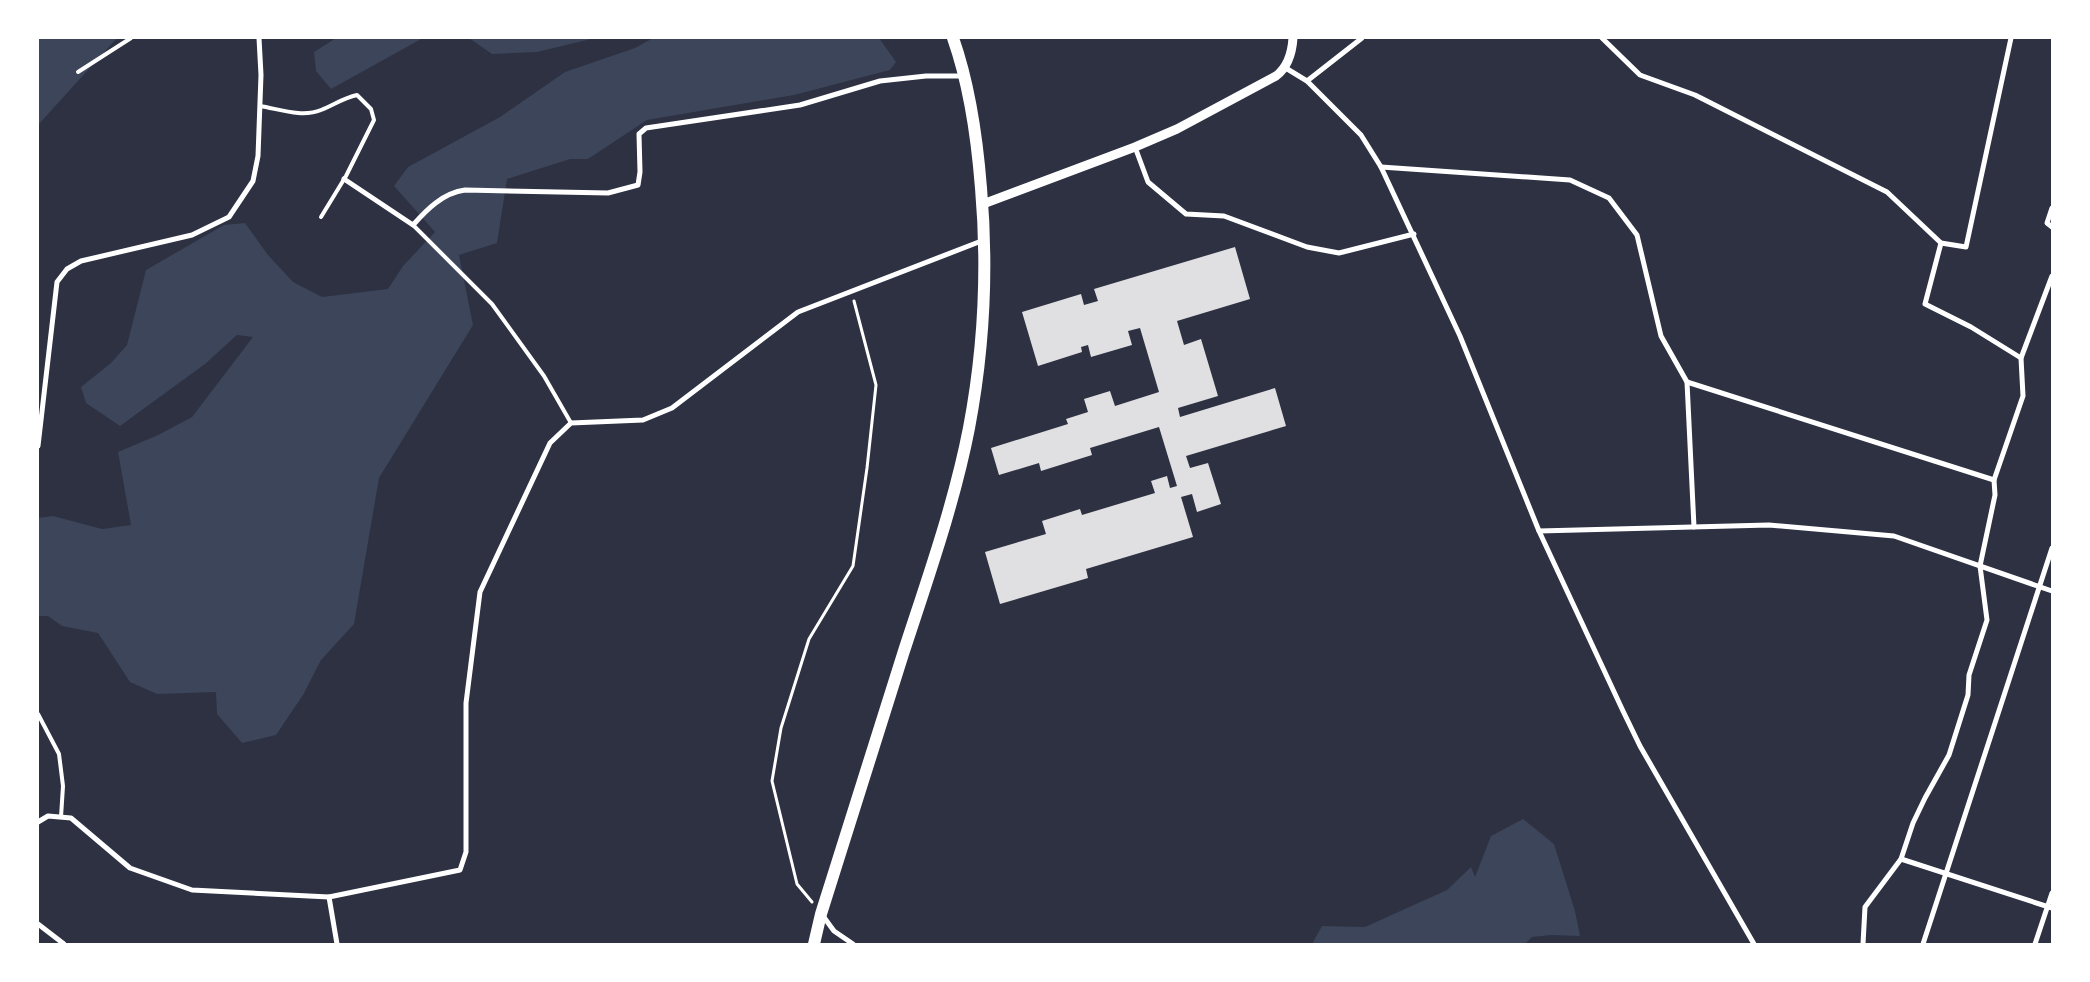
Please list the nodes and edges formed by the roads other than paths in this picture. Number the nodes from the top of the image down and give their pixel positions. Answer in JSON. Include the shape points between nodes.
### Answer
{"nodes":[{"id":1,"x":131,"y":38,"type":"edge"},
{"id":2,"x":259,"y":38,"type":"edge"},
{"id":3,"x":952,"y":38,"type":"edge"},
{"id":4,"x":1293,"y":38,"type":"edge"},
{"id":5,"x":1362,"y":38,"type":"edge"},
{"id":6,"x":1602,"y":38,"type":"edge"},
{"id":7,"x":2011,"y":38,"type":"edge"},
{"id":8,"x":1284,"y":67,"type":"junction"},
{"id":9,"x":78,"y":72,"type":"dead end"},
{"id":10,"x":965,"y":76,"type":"junction"},
{"id":11,"x":1306,"y":81,"type":"junction"},
{"id":12,"x":260,"y":106,"type":"junction"},
{"id":13,"x":1135,"y":147,"type":"junction"},
{"id":14,"x":1381,"y":167,"type":"junction"},
{"id":15,"x":344,"y":179,"type":"junction"},
{"id":16,"x":982,"y":204,"type":"junction"},
{"id":17,"x":2052,"y":208,"type":"edge"},
{"id":18,"x":321,"y":217,"type":"dead end"},
{"id":19,"x":413,"y":225,"type":"junction"},
{"id":20,"x":2052,"y":227,"type":"edge"},
{"id":21,"x":1414,"y":234,"type":"junction"},
{"id":22,"x":984,"y":240,"type":"junction"},
{"id":23,"x":1941,"y":243,"type":"junction"},
{"id":24,"x":2052,"y":276,"type":"edge"},
{"id":25,"x":2020,"y":358,"type":"junction"},
{"id":26,"x":1687,"y":382,"type":"junction"},
{"id":27,"x":571,"y":423,"type":"junction"},
{"id":28,"x":38,"y":446,"type":"edge"},
{"id":29,"x":1994,"y":480,"type":"junction"},
{"id":30,"x":1694,"y":527,"type":"junction"},
{"id":31,"x":1539,"y":531,"type":"junction"},
{"id":32,"x":2052,"y":548,"type":"edge"},
{"id":33,"x":1980,"y":566,"type":"junction"},
{"id":34,"x":2039,"y":587,"type":"junction"},
{"id":35,"x":2052,"y":591,"type":"edge"},
{"id":36,"x":38,"y":714,"type":"edge"},
{"id":37,"x":61,"y":818,"type":"junction"},
{"id":38,"x":38,"y":822,"type":"edge"},
{"id":39,"x":1901,"y":859,"type":"junction"},
{"id":40,"x":1947,"y":874,"type":"junction"},
{"id":41,"x":2052,"y":892,"type":"edge"},
{"id":42,"x":329,"y":897,"type":"junction"},
{"id":43,"x":2050,"y":907,"type":"edge"},
{"id":44,"x":821,"y":914,"type":"junction"},
{"id":45,"x":38,"y":924,"type":"edge"},
{"id":46,"x":64,"y":944,"type":"edge"},
{"id":47,"x":337,"y":944,"type":"edge"},
{"id":48,"x":814,"y":944,"type":"edge"},
{"id":49,"x":853,"y":944,"type":"edge"},
{"id":50,"x":1754,"y":944,"type":"edge"},
{"id":51,"x":1863,"y":944,"type":"edge"},
{"id":52,"x":1923,"y":944,"type":"edge"},
{"id":53,"x":2035,"y":944,"type":"edge"}],
"edges":[{"from":1,"to":9,"type":"lane"},
{"from":2,"to":12,"type":"street"},
{"from":3,"to":10,"type":"main road"},
{"from":4,"to":8,"type":"street"},
{"from":5,"to":11,"type":"street"},
{"from":6,"to":23,"type":"street","via":[[1640,75],[1695,95],[1886,192]]},
{"from":7,"to":23,"type":"street","via":[[1966,247]]},
{"from":8,"to":11,"type":"street"},
{"from":8,"to":13,"type":"street","via":[[1276,76],[1177,129]]},
{"from":10,"to":16,"type":"main road","via":[[977,141]]},
{"from":10,"to":19,"type":"street","via":[[880,81],[800,105],[646,128],[639,134],[638,185],[608,193],[465,190],[454,192],[429,208]]},
{"from":11,"to":14,"type":"street","via":[[1361,135]]},
{"from":12,"to":15,"type":"lane","via":[[305,114],[321,111],[344,98],[357,95],[371,109],[374,120]]},
{"from":12,"to":28,"type":"street","via":[[258,156],[253,181],[229,217],[192,235],[81,261],[67,269],[57,282]]},
{"from":13,"to":16,"type":"street"},
{"from":13,"to":21,"type":"street","via":[[1148,182],[1186,214],[1224,216],[1307,247],[1339,253]]},
{"from":14,"to":21,"type":"street"},
{"from":14,"to":26,"type":"street","via":[[1570,180],[1609,198],[1637,235],[1661,336]]},
{"from":15,"to":18,"type":"lane"},
{"from":15,"to":19,"type":"street"},
{"from":16,"to":22,"type":"main road"},
{"from":17,"to":20,"type":"street","via":[[2047,222]]},
{"from":19,"to":27,"type":"lane","via":[[492,304],[544,376]]},
{"from":21,"to":31,"type":"street","via":[[1460,336]]},
{"from":22,"to":27,"type":"street","via":[[798,312],[672,408],[643,420]]},
{"from":22,"to":44,"type":"main road","via":[[982,336],[961,463]]},
{"from":23,"to":25,"type":"street","via":[[1925,304],[1971,327]]},
{"from":24,"to":25,"type":"street"},
{"from":25,"to":29,"type":"street","via":[[2023,396]]},
{"from":26,"to":29,"type":"street"},
{"from":26,"to":30,"type":"street"},
{"from":27,"to":42,"type":"street","via":[[550,444],[480,592],[466,703],[466,852],[460,870]]},
{"from":29,"to":33,"type":"street","via":[[1995,495]]},
{"from":30,"to":31,"type":"street"},
{"from":30,"to":33,"type":"street","via":[[1769,524],[1894,536]]},
{"from":31,"to":50,"type":"street","via":[[1640,746]]},
{"from":32,"to":34,"type":"street"},
{"from":33,"to":34,"type":"street"},
{"from":33,"to":39,"type":"street","via":[[1987,620],[1969,675],[1968,695],[1949,755],[1917,815]]},
{"from":34,"to":35,"type":"street"},
{"from":34,"to":40,"type":"street"},
{"from":36,"to":37,"type":"lane","via":[[59,754],[63,786]]},
{"from":37,"to":38,"type":"street","via":[[48,816]]},
{"from":37,"to":42,"type":"street","via":[[70,818],[130,868],[192,890]]},
{"from":39,"to":40,"type":"street"},
{"from":39,"to":51,"type":"street","via":[[1865,907]]},
{"from":40,"to":43,"type":"street"},
{"from":40,"to":52,"type":"street"},
{"from":41,"to":43,"type":"street"},
{"from":42,"to":47,"type":"street"},
{"from":43,"to":53,"type":"street"},
{"from":44,"to":48,"type":"main road"},
{"from":44,"to":49,"type":"street","via":[[834,931]]},
{"from":45,"to":46,"type":"street"}]}
